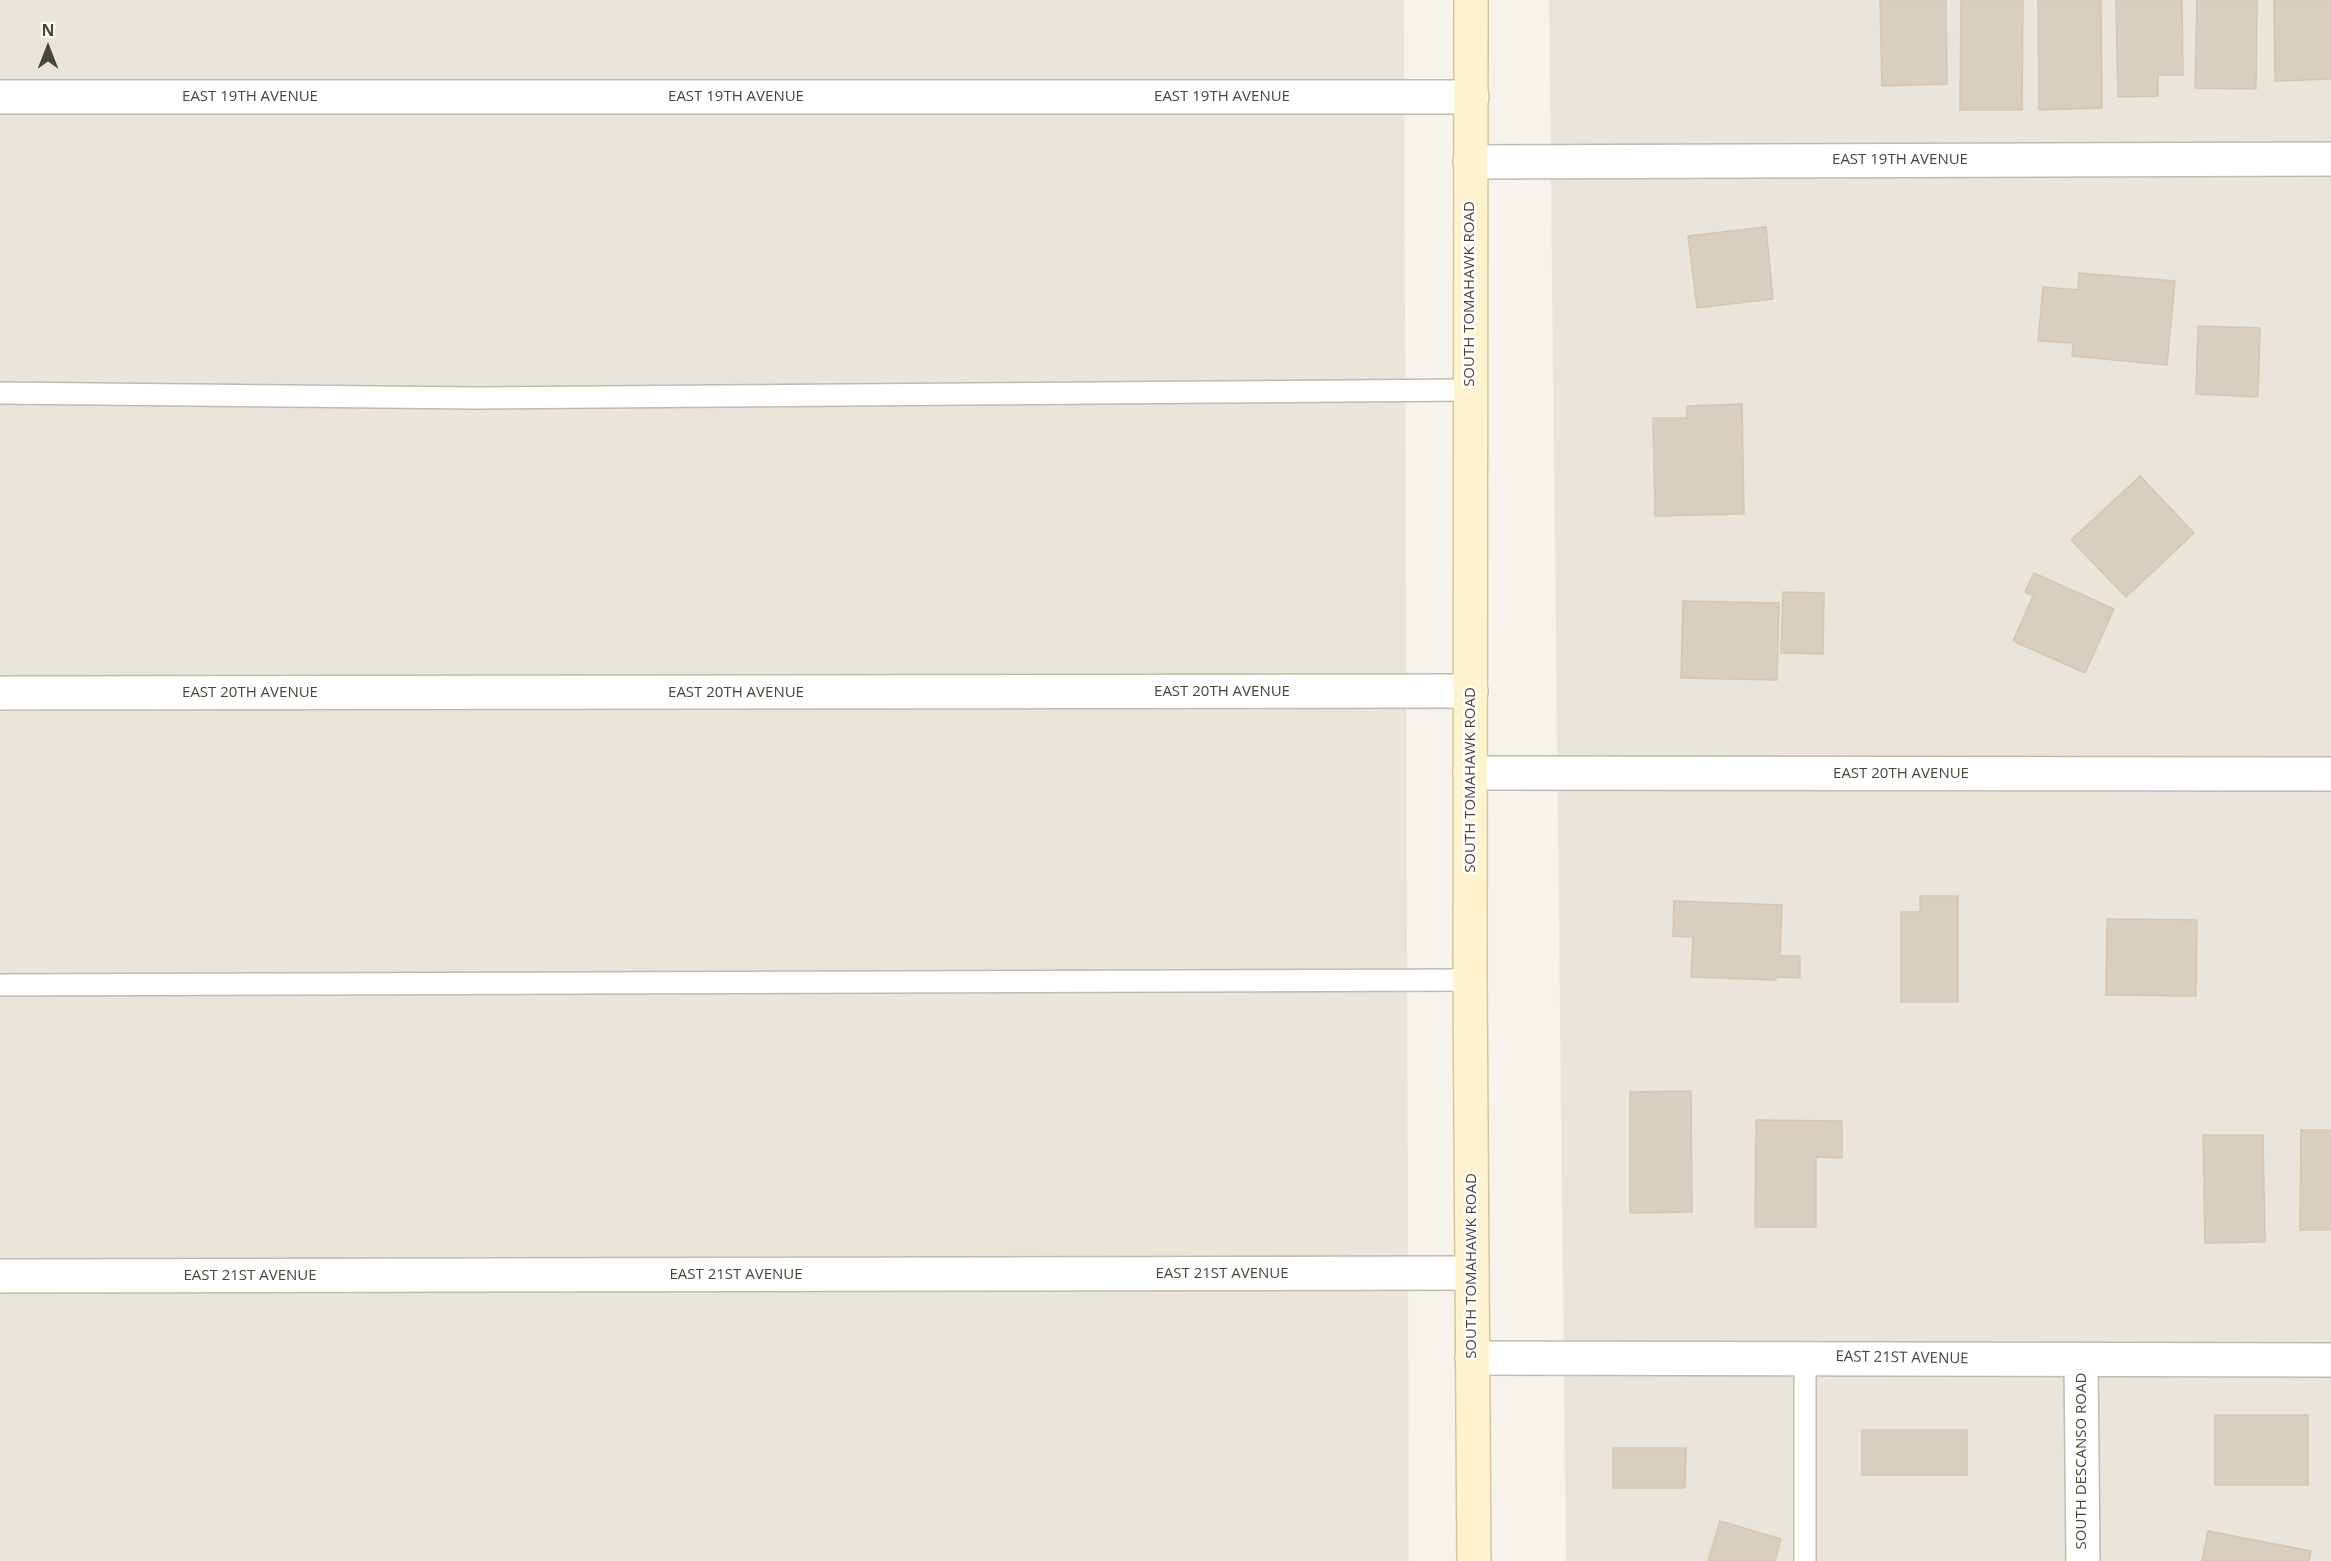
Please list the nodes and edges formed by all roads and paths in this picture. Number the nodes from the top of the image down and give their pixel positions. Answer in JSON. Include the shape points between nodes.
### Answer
{"nodes":[{"id":1,"x":1471,"y":0,"type":"edge"},
{"id":2,"x":0,"y":97,"type":"edge"},
{"id":3,"x":1472,"y":97,"type":"junction"},
{"id":4,"x":2331,"y":159,"type":"edge"},
{"id":5,"x":1470,"y":162,"type":"junction"},
{"id":6,"x":1470,"y":390,"type":"junction"},
{"id":7,"x":0,"y":393,"type":"edge"},
{"id":8,"x":1472,"y":691,"type":"junction"},
{"id":9,"x":0,"y":693,"type":"edge"},
{"id":10,"x":1470,"y":773,"type":"junction"},
{"id":11,"x":2331,"y":774,"type":"edge"},
{"id":12,"x":1470,"y":980,"type":"junction"},
{"id":13,"x":0,"y":985,"type":"edge"},
{"id":14,"x":1472,"y":1273,"type":"junction"},
{"id":15,"x":0,"y":1276,"type":"edge"},
{"id":16,"x":1472,"y":1358,"type":"junction"},
{"id":17,"x":1805,"y":1358,"type":"junction"},
{"id":18,"x":2331,"y":1359,"type":"edge"},
{"id":19,"x":2081,"y":1360,"type":"junction"},
{"id":20,"x":1474,"y":1561,"type":"edge"},
{"id":21,"x":1805,"y":1561,"type":"edge"},
{"id":22,"x":2083,"y":1561,"type":"edge"}],
"edges":[{"from":1,"to":3,"type":"main road","name":"SOUTH TOMAHAWK ROAD"},
{"from":2,"to":3,"type":"street","name":"EAST 19TH AVENUE"},
{"from":3,"to":5,"type":"main road","name":"SOUTH TOMAHAWK ROAD"},
{"from":4,"to":5,"type":"street","name":"EAST 19TH AVENUE"},
{"from":5,"to":6,"type":"main road","name":"SOUTH TOMAHAWK ROAD"},
{"from":6,"to":7,"type":"lane","via":[[476,398]]},
{"from":6,"to":8,"type":"main road","name":"SOUTH TOMAHAWK ROAD"},
{"from":8,"to":9,"type":"street","name":"EAST 20TH AVENUE"},
{"from":8,"to":10,"type":"main road","name":"SOUTH TOMAHAWK ROAD"},
{"from":10,"to":11,"type":"street","name":"EAST 20TH AVENUE"},
{"from":10,"to":12,"type":"main road","name":"SOUTH TOMAHAWK ROAD"},
{"from":12,"to":13,"type":"lane"},
{"from":12,"to":14,"type":"main road","name":"SOUTH TOMAHAWK ROAD"},
{"from":14,"to":15,"type":"street","name":"EAST 21ST AVENUE"},
{"from":14,"to":16,"type":"main road","name":"SOUTH TOMAHAWK ROAD"},
{"from":16,"to":17,"type":"street","name":"EAST 21ST AVENUE"},
{"from":16,"to":20,"type":"main road","name":"SOUTH TOMAHAWK ROAD"},
{"from":17,"to":19,"type":"street","name":"EAST 21ST AVENUE"},
{"from":17,"to":21,"type":"lane"},
{"from":18,"to":19,"type":"street","name":"EAST 21ST AVENUE"},
{"from":19,"to":22,"type":"street","name":"SOUTH DESCANSO ROAD"}]}
